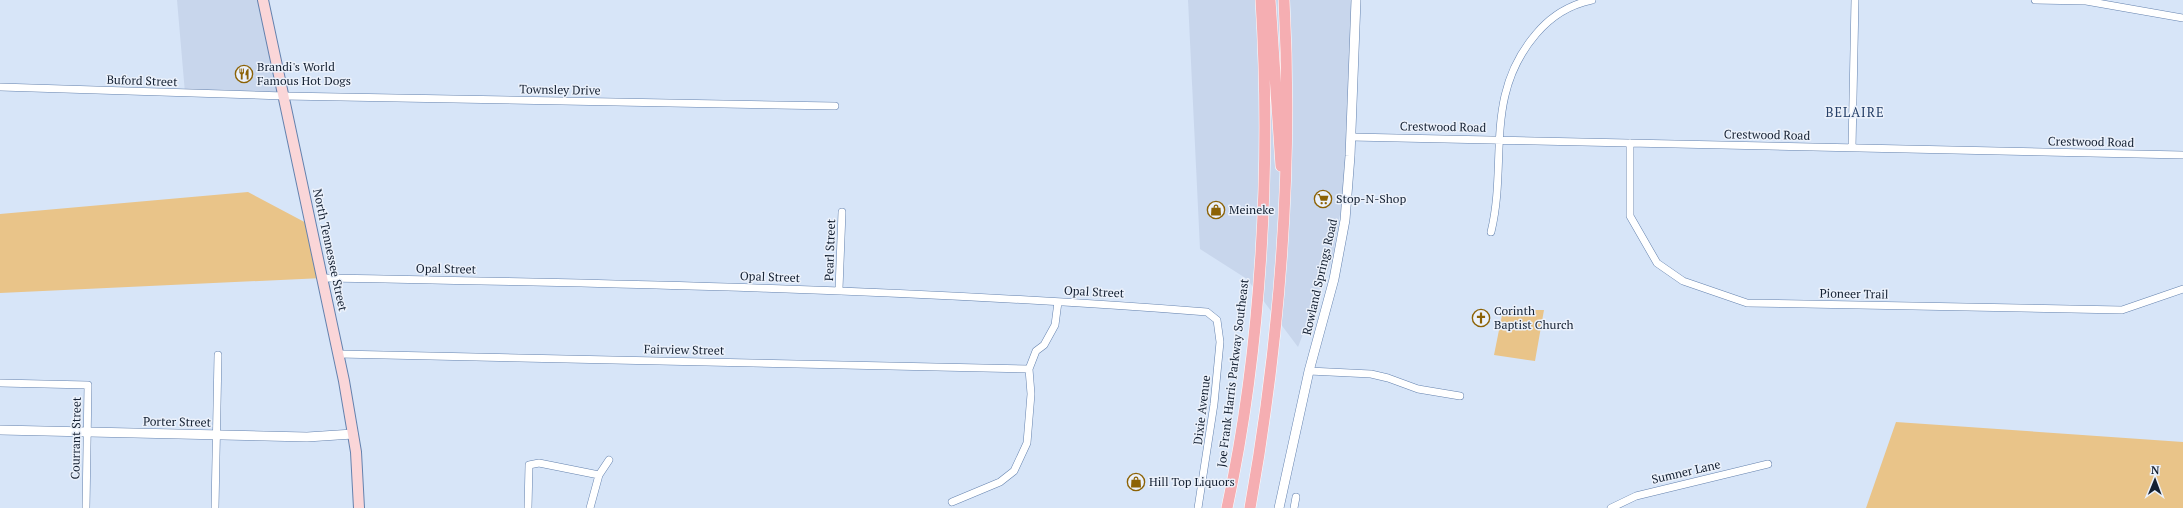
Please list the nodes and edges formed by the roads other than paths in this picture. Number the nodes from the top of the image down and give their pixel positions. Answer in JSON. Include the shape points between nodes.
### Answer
{"nodes":[{"id":1,"x":263,"y":0,"type":"edge"},
{"id":2,"x":1261,"y":0,"type":"edge"},
{"id":3,"x":1270,"y":0,"type":"edge"},
{"id":4,"x":1284,"y":0,"type":"edge"},
{"id":5,"x":1356,"y":0,"type":"edge"},
{"id":6,"x":1592,"y":0,"type":"edge"},
{"id":7,"x":1855,"y":0,"type":"edge"},
{"id":8,"x":2035,"y":0,"type":"edge"},
{"id":9,"x":2183,"y":18,"type":"edge"},
{"id":10,"x":0,"y":87,"type":"edge"},
{"id":11,"x":284,"y":96,"type":"junction"},
{"id":12,"x":835,"y":106,"type":"dead end"},
{"id":13,"x":1351,"y":137,"type":"junction"},
{"id":14,"x":1498,"y":139,"type":"junction"},
{"id":15,"x":1630,"y":143,"type":"junction"},
{"id":16,"x":1852,"y":148,"type":"junction"},
{"id":17,"x":2183,"y":155,"type":"edge"},
{"id":18,"x":1286,"y":180,"type":"junction"},
{"id":19,"x":842,"y":212,"type":"dead end"},
{"id":20,"x":1491,"y":232,"type":"dead end"},
{"id":21,"x":323,"y":278,"type":"junction"},
{"id":22,"x":839,"y":289,"type":"junction"},
{"id":23,"x":2183,"y":289,"type":"edge"},
{"id":24,"x":1058,"y":302,"type":"junction"},
{"id":25,"x":1214,"y":316,"type":"joint"},
{"id":26,"x":339,"y":354,"type":"junction"},
{"id":27,"x":218,"y":356,"type":"dead end"},
{"id":28,"x":1029,"y":369,"type":"junction"},
{"id":29,"x":1309,"y":371,"type":"junction"},
{"id":30,"x":0,"y":383,"type":"edge"},
{"id":31,"x":1460,"y":396,"type":"dead end"},
{"id":32,"x":0,"y":430,"type":"edge"},
{"id":33,"x":87,"y":432,"type":"junction"},
{"id":34,"x":353,"y":434,"type":"junction"},
{"id":35,"x":217,"y":435,"type":"junction"},
{"id":36,"x":609,"y":460,"type":"dead end"},
{"id":37,"x":1768,"y":464,"type":"dead end"},
{"id":38,"x":599,"y":475,"type":"junction"},
{"id":39,"x":1296,"y":497,"type":"dead end"},
{"id":40,"x":952,"y":502,"type":"dead end"},
{"id":41,"x":86,"y":508,"type":"edge"},
{"id":42,"x":215,"y":508,"type":"edge"},
{"id":43,"x":359,"y":508,"type":"edge"},
{"id":44,"x":528,"y":508,"type":"edge"},
{"id":45,"x":590,"y":508,"type":"edge"},
{"id":46,"x":1198,"y":508,"type":"edge"},
{"id":47,"x":1227,"y":508,"type":"edge"},
{"id":48,"x":1250,"y":508,"type":"edge"},
{"id":49,"x":1279,"y":508,"type":"edge"},
{"id":50,"x":1294,"y":508,"type":"edge"},
{"id":51,"x":1611,"y":508,"type":"edge"}],
"edges":[{"from":1,"to":11,"type":"main road","name":"North Tennessee Street"},
{"from":2,"to":47,"type":"main road","name":"Joe Frank Harris Parkway Southeast","via":[[1264,132],[1259,268],[1247,384]]},
{"from":3,"to":18,"type":"main road","via":[[1278,154]]},
{"from":4,"to":18,"type":"main road"},
{"from":5,"to":13,"type":"street","name":"Rowland Springs Road"},
{"from":6,"to":14,"type":"street","via":[[1573,4],[1545,23],[1521,52],[1504,92]]},
{"from":7,"to":16,"type":"street"},
{"from":8,"to":9,"type":"street","via":[[2086,0]]},
{"from":10,"to":11,"type":"street","name":"Buford Street"},
{"from":11,"to":12,"type":"street","name":"Townsley Drive"},
{"from":11,"to":21,"type":"main road","name":"North Tennessee Street"},
{"from":13,"to":14,"type":"street","name":"Crestwood Road"},
{"from":13,"to":29,"type":"street","name":"Rowland Springs Road","via":[[1343,238],[1330,299]]},
{"from":14,"to":15,"type":"street","name":"Crestwood Road"},
{"from":14,"to":20,"type":"street","via":[[1495,214]]},
{"from":15,"to":16,"type":"street","name":"Crestwood Road"},
{"from":15,"to":23,"type":"street","name":"Pioneer Trail","via":[[1630,216],[1657,263],[1683,281],[1747,303],[2122,310]]},
{"from":16,"to":17,"type":"street","name":"Crestwood Road"},
{"from":18,"to":48,"type":"main road","via":[[1275,339],[1263,435]]},
{"from":19,"to":22,"type":"street","name":"Pearl Street"},
{"from":21,"to":22,"type":"street","name":"Opal Street"},
{"from":21,"to":26,"type":"main road","name":"North Tennessee Street"},
{"from":22,"to":24,"type":"street","name":"Opal Street"},
{"from":24,"to":25,"type":"street","name":"Opal Street","via":[[1207,312]]},
{"from":24,"to":28,"type":"street","via":[[1055,325],[1044,345],[1036,352]]},
{"from":25,"to":46,"type":"street","name":"Dixie Avenue","via":[[1219,325],[1220,342],[1210,441]]},
{"from":26,"to":28,"type":"street","name":"Fairview Street"},
{"from":26,"to":34,"type":"main road","name":"North Tennessee Street"},
{"from":27,"to":35,"type":"street"},
{"from":28,"to":40,"type":"street","via":[[1031,394],[1027,443],[1014,471],[1000,482]]},
{"from":29,"to":31,"type":"street","via":[[1371,374],[1418,389]]},
{"from":29,"to":49,"type":"street","name":"Rowland Springs Road"},
{"from":30,"to":33,"type":"street","name":"Courrant Street","via":[[88,385]]},
{"from":32,"to":33,"type":"street","name":"Porter Street"},
{"from":33,"to":35,"type":"street","name":"Porter Street"},
{"from":33,"to":41,"type":"street","name":"Courrant Street"},
{"from":34,"to":35,"type":"street","name":"Porter Street","via":[[323,437]]},
{"from":34,"to":43,"type":"main road","name":"North Tennessee Street"},
{"from":35,"to":42,"type":"street"},
{"from":36,"to":38,"type":"street"},
{"from":37,"to":51,"type":"street","name":"Sumner Lane","via":[[1636,496]]},
{"from":38,"to":44,"type":"street","via":[[539,463],[529,465]]},
{"from":38,"to":45,"type":"street"},
{"from":39,"to":50,"type":"street"}]}
